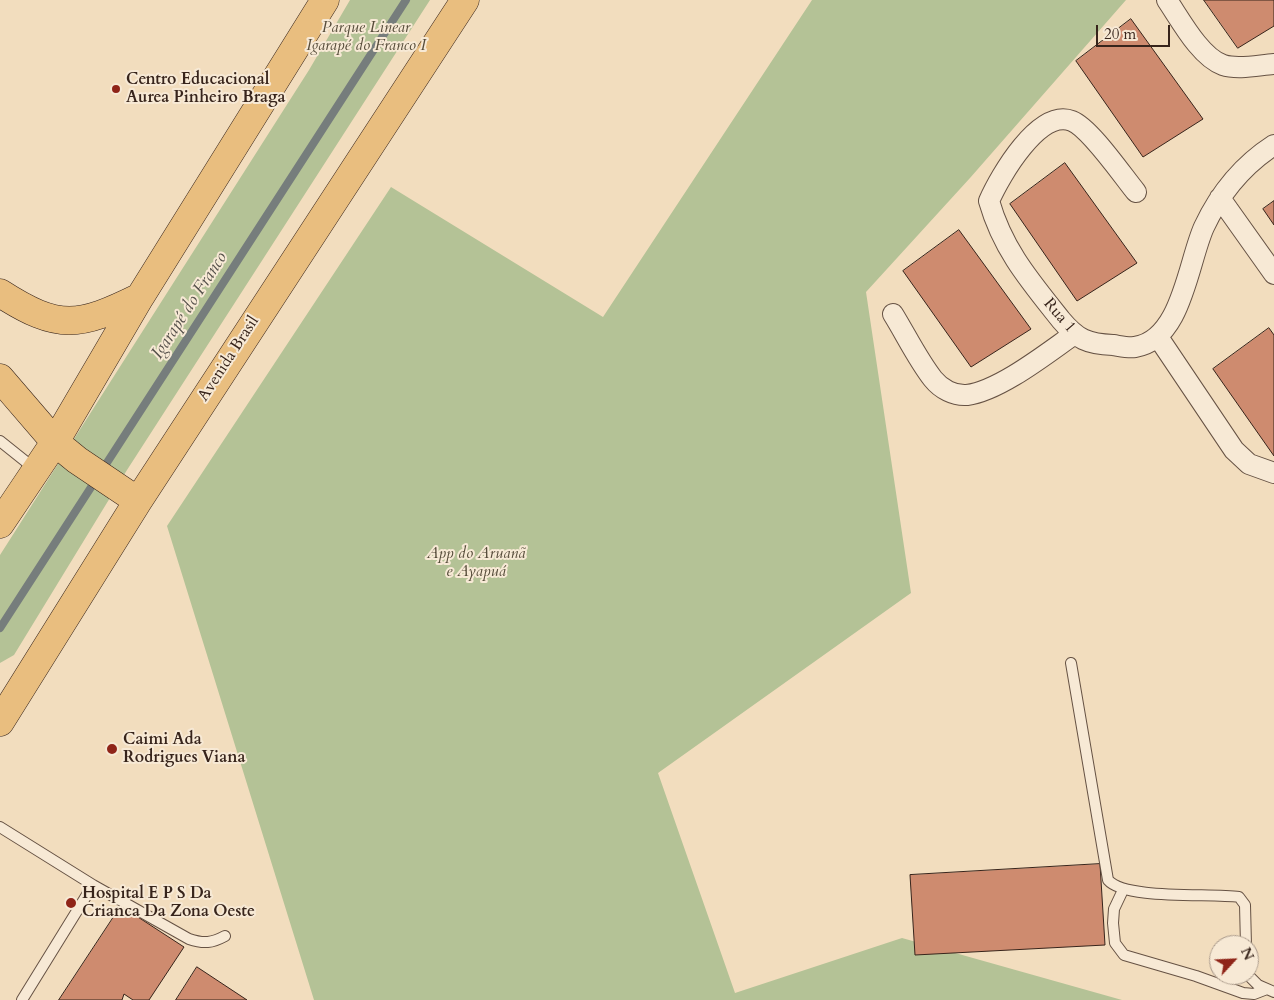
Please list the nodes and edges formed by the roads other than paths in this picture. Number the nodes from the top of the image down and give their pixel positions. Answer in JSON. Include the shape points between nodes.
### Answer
{"nodes":[{"id":1,"x":325,"y":0,"type":"edge"},
{"id":2,"x":465,"y":0,"type":"edge"},
{"id":3,"x":1167,"y":0,"type":"edge"},
{"id":4,"x":1274,"y":64,"type":"edge"},
{"id":5,"x":1274,"y":145,"type":"edge"},
{"id":6,"x":1136,"y":192,"type":"dead end"},
{"id":7,"x":1220,"y":198,"type":"junction"},
{"id":8,"x":1274,"y":274,"type":"edge"},
{"id":9,"x":0,"y":293,"type":"edge"},
{"id":10,"x":140,"y":296,"type":"junction"},
{"id":11,"x":894,"y":314,"type":"dead end"},
{"id":12,"x":1073,"y":335,"type":"junction"},
{"id":13,"x":1158,"y":337,"type":"junction"},
{"id":14,"x":0,"y":378,"type":"edge"},
{"id":15,"x":0,"y":441,"type":"edge"},
{"id":16,"x":64,"y":450,"type":"junction"},
{"id":17,"x":36,"y":469,"type":"junction"},
{"id":18,"x":1274,"y":472,"type":"edge"},
{"id":19,"x":138,"y":501,"type":"junction"},
{"id":20,"x":0,"y":524,"type":"edge"},
{"id":21,"x":1072,"y":663,"type":"dead end"},
{"id":22,"x":1,"y":716,"type":"edge"},
{"id":23,"x":0,"y":827,"type":"edge"},
{"id":24,"x":93,"y":885,"type":"junction"},
{"id":25,"x":1124,"y":890,"type":"junction"},
{"id":26,"x":1246,"y":935,"type":"edge"},
{"id":27,"x":225,"y":936,"type":"dead end"},
{"id":28,"x":1258,"y":985,"type":"edge"},
{"id":29,"x":1270,"y":991,"type":"edge"},
{"id":30,"x":22,"y":1000,"type":"edge"}],
"edges":[{"from":1,"to":10,"type":"highway"},
{"from":2,"to":19,"type":"highway","name":"Avenida Brasil"},
{"from":3,"to":4,"type":"street","via":[[1212,59],[1224,65]]},
{"from":5,"to":7,"type":"street","via":[[1250,160]]},
{"from":6,"to":12,"type":"street","name":"Rua 1","via":[[1089,134],[1073,121],[1060,118],[1046,124],[1024,144],[989,201],[996,228],[1014,261]]},
{"from":7,"to":8,"type":"street"},
{"from":7,"to":13,"type":"street","via":[[1203,228],[1173,316]]},
{"from":9,"to":10,"type":"highway","via":[[29,311],[53,320],[79,321],[103,315]]},
{"from":10,"to":16,"type":"highway"},
{"from":11,"to":12,"type":"street","via":[[934,380],[949,393],[966,395],[987,389]]},
{"from":12,"to":13,"type":"street","name":"Rua 1","via":[[1096,344],[1136,347]]},
{"from":13,"to":18,"type":"street","via":[[1234,450],[1249,464]]},
{"from":14,"to":16,"type":"highway"},
{"from":15,"to":17,"type":"lane"},
{"from":16,"to":17,"type":"highway"},
{"from":16,"to":19,"type":"highway"},
{"from":17,"to":20,"type":"highway"},
{"from":19,"to":22,"type":"highway","name":"Avenida Brasil"},
{"from":21,"to":25,"type":"lane","via":[[1107,874],[1112,884]]},
{"from":23,"to":24,"type":"lane"},
{"from":24,"to":27,"type":"lane","via":[[189,939],[215,942]]},
{"from":24,"to":30,"type":"lane"},
{"from":25,"to":26,"type":"lane","via":[[1239,897],[1245,905]]},
{"from":25,"to":29,"type":"lane","via":[[1114,909],[1113,923],[1115,943],[1124,955],[1243,993]]},
{"from":28,"to":29,"type":"lane"}]}
